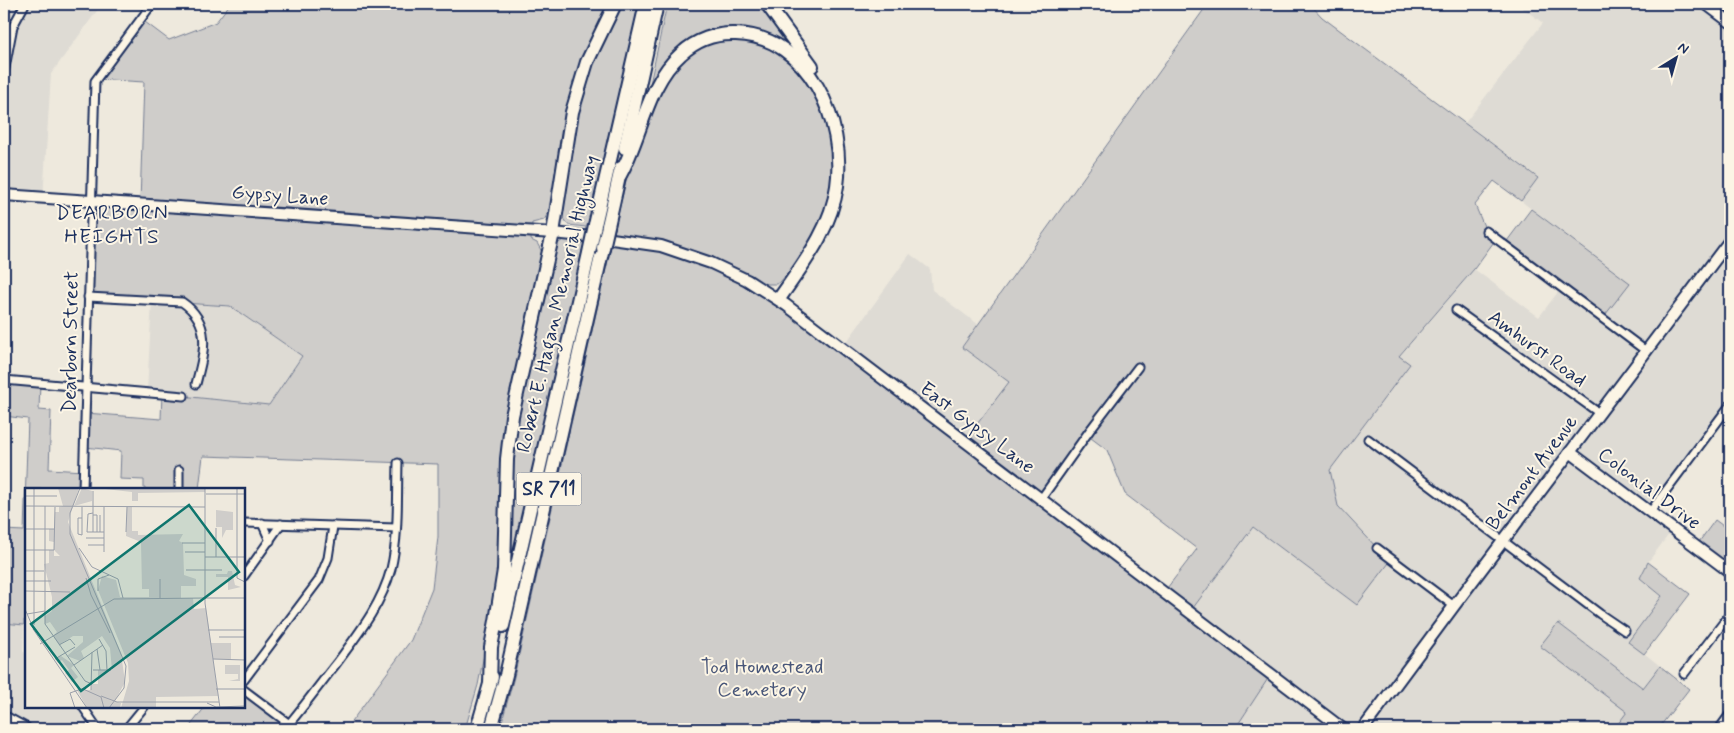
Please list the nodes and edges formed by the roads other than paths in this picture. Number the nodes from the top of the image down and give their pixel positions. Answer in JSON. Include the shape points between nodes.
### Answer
{"nodes":[{"id":1,"x":25,"y":4,"type":"edge"},
{"id":2,"x":152,"y":4,"type":"edge"},
{"id":3,"x":615,"y":4,"type":"edge"},
{"id":4,"x":646,"y":4,"type":"edge"},
{"id":5,"x":657,"y":4,"type":"edge"},
{"id":6,"x":767,"y":4,"type":"edge"},
{"id":7,"x":1706,"y":4,"type":"edge"},
{"id":8,"x":1730,"y":22,"type":"edge"},
{"id":9,"x":4,"y":73,"type":"edge"},
{"id":10,"x":620,"y":175,"type":"junction"},
{"id":11,"x":4,"y":195,"type":"edge"},
{"id":12,"x":91,"y":201,"type":"junction"},
{"id":13,"x":1486,"y":232,"type":"dead end"},
{"id":14,"x":553,"y":233,"type":"junction"},
{"id":15,"x":1730,"y":240,"type":"edge"},
{"id":16,"x":88,"y":297,"type":"junction"},
{"id":17,"x":783,"y":302,"type":"junction"},
{"id":18,"x":1456,"y":310,"type":"dead end"},
{"id":19,"x":1646,"y":351,"type":"junction"},
{"id":20,"x":1138,"y":367,"type":"dead end"},
{"id":21,"x":4,"y":380,"type":"edge"},
{"id":22,"x":196,"y":384,"type":"dead end"},
{"id":23,"x":86,"y":387,"type":"junction"},
{"id":24,"x":184,"y":396,"type":"dead end"},
{"id":25,"x":1730,"y":405,"type":"edge"},
{"id":26,"x":1599,"y":413,"type":"junction"},
{"id":27,"x":1368,"y":439,"type":"dead end"},
{"id":28,"x":1570,"y":452,"type":"junction"},
{"id":29,"x":398,"y":462,"type":"dead end"},
{"id":30,"x":179,"y":470,"type":"dead end"},
{"id":31,"x":83,"y":488,"type":"edge"},
{"id":32,"x":179,"y":488,"type":"edge"},
{"id":33,"x":1041,"y":499,"type":"junction"},
{"id":34,"x":1650,"y":512,"type":"junction"},
{"id":35,"x":245,"y":523,"type":"edge"},
{"id":36,"x":262,"y":524,"type":"junction"},
{"id":37,"x":281,"y":524,"type":"junction"},
{"id":38,"x":333,"y":526,"type":"junction"},
{"id":39,"x":396,"y":528,"type":"junction"},
{"id":40,"x":270,"y":541,"type":"junction"},
{"id":41,"x":1503,"y":541,"type":"junction"},
{"id":42,"x":1377,"y":548,"type":"dead end"},
{"id":43,"x":1730,"y":572,"type":"edge"},
{"id":44,"x":245,"y":575,"type":"edge"},
{"id":45,"x":1454,"y":606,"type":"junction"},
{"id":46,"x":1730,"y":614,"type":"edge"},
{"id":47,"x":1625,"y":631,"type":"dead end"},
{"id":48,"x":1684,"y":674,"type":"dead end"},
{"id":49,"x":245,"y":679,"type":"edge"},
{"id":50,"x":490,"y":685,"type":"junction"},
{"id":51,"x":245,"y":691,"type":"edge"},
{"id":52,"x":84,"y":708,"type":"edge"},
{"id":53,"x":143,"y":708,"type":"edge"},
{"id":54,"x":1730,"y":714,"type":"edge"},
{"id":55,"x":4,"y":717,"type":"edge"},
{"id":56,"x":289,"y":724,"type":"junction"},
{"id":57,"x":4,"y":727,"type":"edge"},
{"id":58,"x":8,"y":729,"type":"edge"},
{"id":59,"x":26,"y":729,"type":"edge"},
{"id":60,"x":98,"y":729,"type":"edge"},
{"id":61,"x":126,"y":729,"type":"edge"},
{"id":62,"x":296,"y":729,"type":"edge"},
{"id":63,"x":477,"y":729,"type":"edge"},
{"id":64,"x":491,"y":729,"type":"edge"},
{"id":65,"x":1343,"y":729,"type":"edge"},
{"id":66,"x":1363,"y":729,"type":"edge"},
{"id":67,"x":1719,"y":729,"type":"edge"}],
"edges":[{"from":1,"to":9,"type":"street","via":[[16,19]]},
{"from":2,"to":12,"type":"street","name":"Dearborn Street","via":[[95,81]]},
{"from":3,"to":14,"type":"highway","via":[[587,62],[577,96]]},
{"from":4,"to":50,"type":"highway","name":"Robert E. Hagan Memorial Highway","number":"SR 711","bridge":true},
{"from":5,"to":10,"type":"highway","name":"Robert E. Hagan Memorial Highway","number":"SR 711"},
{"from":6,"to":17,"type":"highway","via":[[823,83],[838,118],[844,145],[843,191],[834,224],[826,242]]},
{"from":7,"to":8,"type":"main road"},
{"from":10,"to":17,"type":"highway","via":[[655,89],[680,55],[693,45],[720,35],[746,34],[774,42],[787,51],[809,75],[827,108],[836,141],[838,168],[836,195],[827,223]]},
{"from":10,"to":64,"type":"highway","name":"Robert E. Hagan Memorial Highway","number":"SR 711","bridge":true},
{"from":11,"to":12,"type":"main road","name":"Gypsy Lane"},
{"from":12,"to":14,"type":"main road","name":"Gypsy Lane"},
{"from":12,"to":16,"type":"street","name":"Dearborn Street"},
{"from":13,"to":19,"type":"street"},
{"from":14,"to":17,"type":"main road","name":"East Gypsy Lane","via":[[662,246],[711,263]]},
{"from":14,"to":50,"type":"highway","via":[[509,433],[504,570],[491,647]]},
{"from":15,"to":19,"type":"main road","name":"Belmont Avenue"},
{"from":16,"to":22,"type":"street","via":[[182,302],[194,309],[203,326],[204,343]]},
{"from":16,"to":23,"type":"street","name":"Dearborn Street"},
{"from":17,"to":33,"type":"main road","name":"East Gypsy Lane"},
{"from":18,"to":26,"type":"street","name":"Amhurst Road"},
{"from":19,"to":26,"type":"main road","name":"Belmont Avenue"},
{"from":20,"to":33,"type":"street"},
{"from":21,"to":23,"type":"street"},
{"from":23,"to":24,"type":"street"},
{"from":23,"to":31,"type":"street","name":"Dearborn Street"},
{"from":25,"to":34,"type":"street"},
{"from":26,"to":28,"type":"main road","name":"Belmont Avenue"},
{"from":27,"to":41,"type":"street"},
{"from":28,"to":34,"type":"main road","name":"Colonial Drive"},
{"from":28,"to":41,"type":"main road","name":"Belmont Avenue"},
{"from":29,"to":39,"type":"street"},
{"from":30,"to":32,"type":"street"},
{"from":33,"to":65,"type":"main road","name":"East Gypsy Lane"},
{"from":34,"to":43,"type":"main road","name":"Colonial Drive"},
{"from":35,"to":36,"type":"street"},
{"from":36,"to":37,"type":"street"},
{"from":36,"to":40,"type":"street"},
{"from":37,"to":38,"type":"street"},
{"from":37,"to":40,"type":"street"},
{"from":38,"to":39,"type":"street"},
{"from":38,"to":49,"type":"street","via":[[328,558],[319,580]]},
{"from":39,"to":56,"type":"street","via":[[391,568],[376,607]]},
{"from":40,"to":44,"type":"street"},
{"from":41,"to":45,"type":"main road","name":"Belmont Avenue"},
{"from":41,"to":47,"type":"street"},
{"from":42,"to":45,"type":"street"},
{"from":45,"to":66,"type":"main road","name":"Belmont Avenue"},
{"from":46,"to":48,"type":"street"},
{"from":50,"to":63,"type":"highway","name":"Robert E. Hagan Memorial Highway","number":"SR 711"},
{"from":51,"to":56,"type":"street"},
{"from":52,"to":60,"type":"street"},
{"from":53,"to":61,"type":"street"},
{"from":54,"to":67,"type":"street"},
{"from":55,"to":59,"type":"main road"},
{"from":56,"to":62,"type":"street"},
{"from":57,"to":58,"type":"main road"}]}
